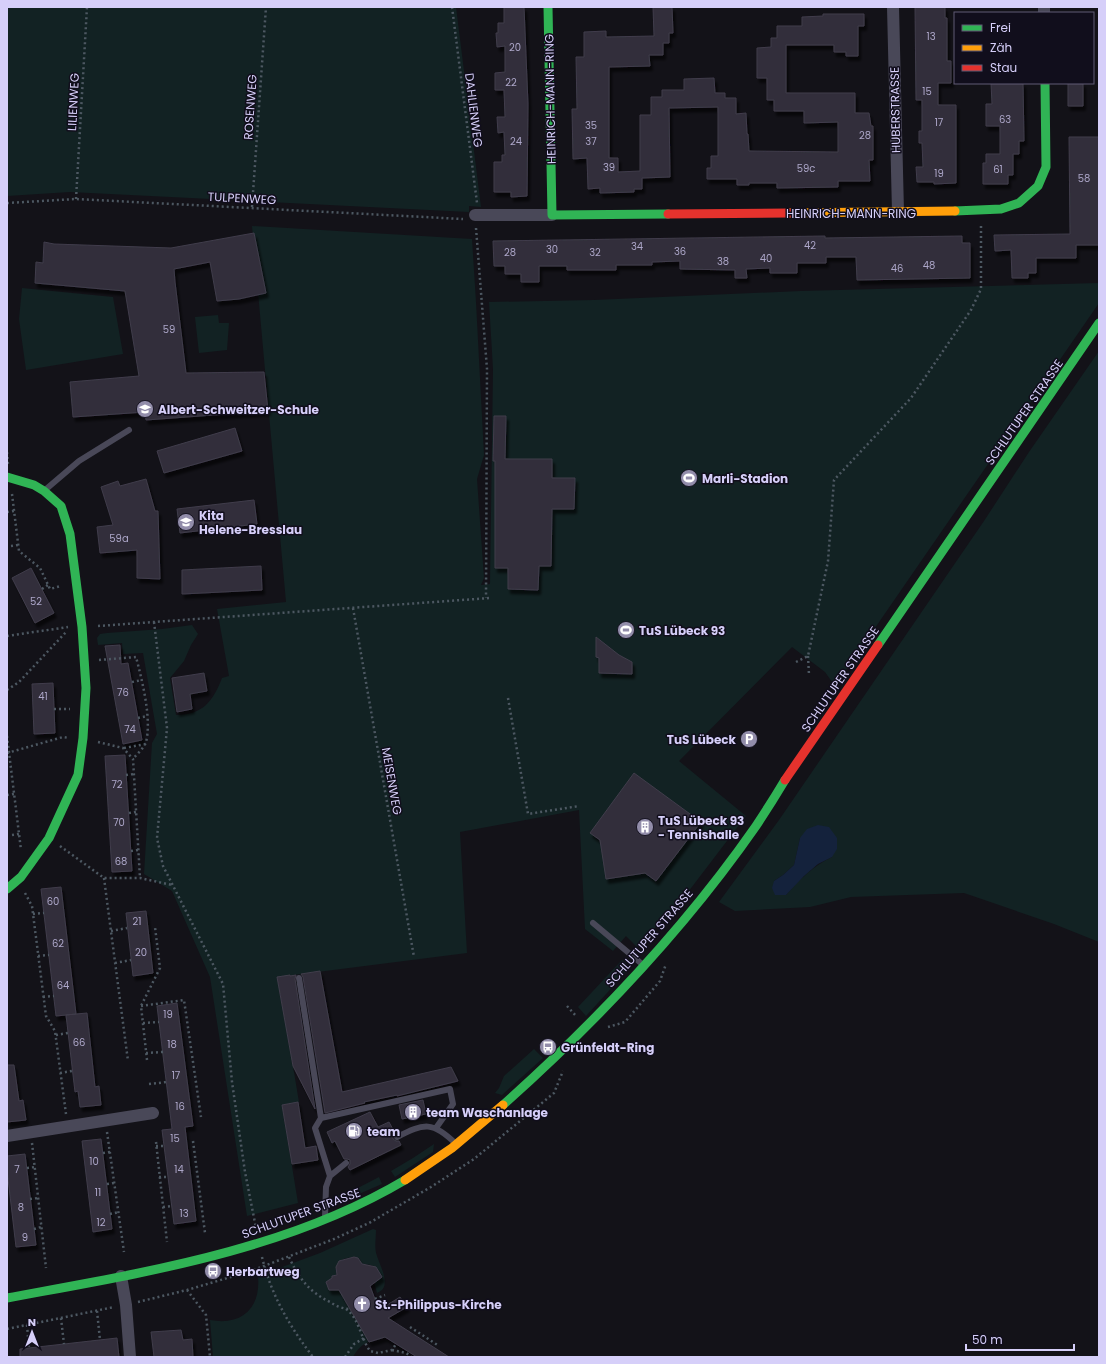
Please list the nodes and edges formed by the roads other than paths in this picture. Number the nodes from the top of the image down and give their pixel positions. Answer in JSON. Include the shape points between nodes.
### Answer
{"nodes":[{"id":1,"x":548,"y":7,"type":"edge"},
{"id":2,"x":893,"y":7,"type":"edge"},
{"id":3,"x":1045,"y":84,"type":"edge"},
{"id":4,"x":898,"y":212,"type":"junction"},
{"id":5,"x":475,"y":215,"type":"road end"},
{"id":6,"x":552,"y":215,"type":"junction"},
{"id":7,"x":1099,"y":323,"type":"edge"},
{"id":8,"x":129,"y":430,"type":"dead end"},
{"id":9,"x":7,"y":477,"type":"edge"},
{"id":10,"x":44,"y":491,"type":"junction"},
{"id":11,"x":7,"y":888,"type":"edge"},
{"id":12,"x":593,"y":923,"type":"dead end"},
{"id":13,"x":644,"y":965,"type":"junction"},
{"id":14,"x":299,"y":978,"type":"dead end"},
{"id":15,"x":152,"y":1113,"type":"dead end"},
{"id":16,"x":321,"y":1118,"type":"junction"},
{"id":17,"x":436,"y":1128,"type":"junction"},
{"id":18,"x":7,"y":1136,"type":"edge"},
{"id":19,"x":396,"y":1137,"type":"dead end"},
{"id":20,"x":457,"y":1145,"type":"junction"},
{"id":21,"x":346,"y":1163,"type":"dead end"},
{"id":22,"x":330,"y":1176,"type":"junction"},
{"id":23,"x":325,"y":1219,"type":"junction"},
{"id":24,"x":121,"y":1276,"type":"junction"},
{"id":25,"x":7,"y":1298,"type":"edge"},
{"id":26,"x":130,"y":1357,"type":"edge"}],
"edges":[{"from":1,"to":6,"type":"main road","name":"HEINRICH-MANN-RING"},
{"from":2,"to":4,"type":"street","name":"HUBERSTRASSE"},
{"from":3,"to":4,"type":"main road","name":"HEINRICH-MANN-RING","via":[[1046,167],[1038,186],[1019,203],[1001,209],[981,211]]},
{"from":4,"to":6,"type":"main road","name":"HEINRICH-MANN-RING"},
{"from":5,"to":6,"type":"street","name":"HEINRICH-MANN-RING"},
{"from":7,"to":13,"type":"main road","name":"SCHLUTUPER STRASSE","via":[[750,833]]},
{"from":8,"to":10,"type":"lane","via":[[79,461]]},
{"from":9,"to":10,"type":"main road","via":[[34,485]]},
{"from":10,"to":11,"type":"main road","via":[[61,506],[70,534],[86,626],[83,738],[78,775],[49,838],[21,877]]},
{"from":12,"to":13,"type":"lane"},
{"from":13,"to":20,"type":"main road","name":"SCHLUTUPER STRASSE","via":[[541,1070]]},
{"from":14,"to":16,"type":"lane"},
{"from":15,"to":18,"type":"street"},
{"from":16,"to":17,"type":"lane","via":[[450,1089],[453,1104]]},
{"from":16,"to":22,"type":"lane","via":[[315,1128]]},
{"from":17,"to":19,"type":"lane","via":[[425,1126]]},
{"from":17,"to":20,"type":"lane"},
{"from":20,"to":23,"type":"main road","name":"SCHLUTUPER STRASSE","via":[[392,1188]]},
{"from":21,"to":22,"type":"lane"},
{"from":22,"to":23,"type":"lane","via":[[326,1187]]},
{"from":23,"to":24,"type":"main road","name":"SCHLUTUPER STRASSE","via":[[259,1242]]},
{"from":24,"to":25,"type":"main road","name":"SCHLUTUPER STRASSE"},
{"from":24,"to":26,"type":"street"}]}
